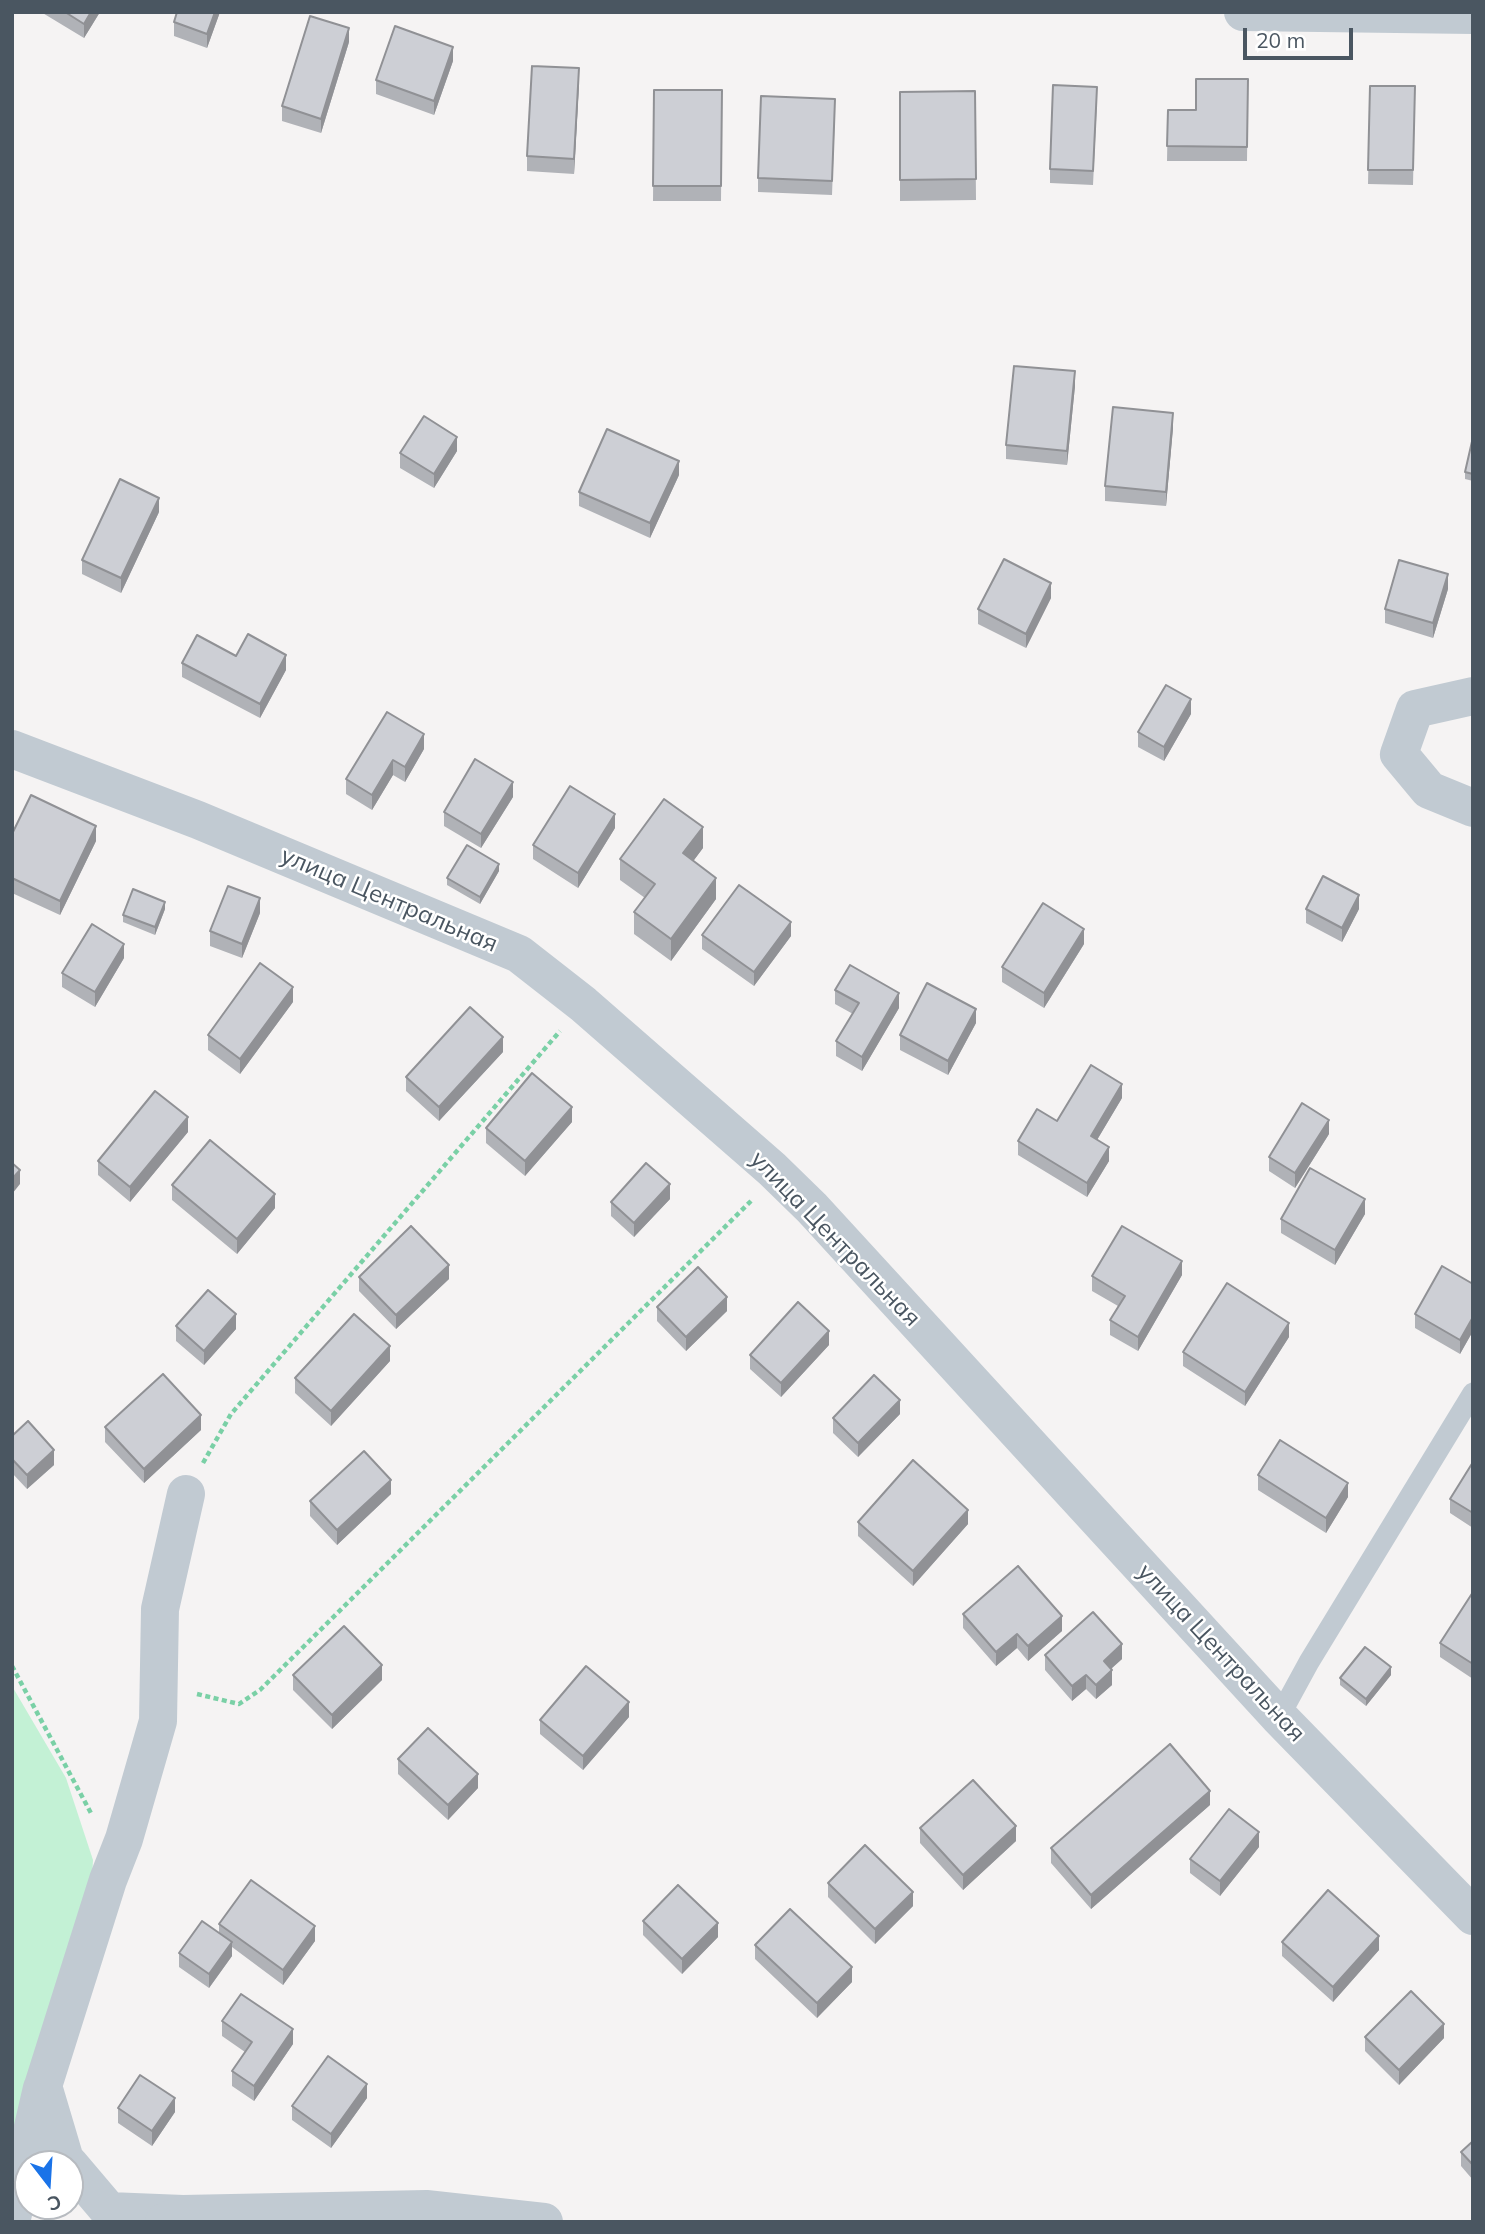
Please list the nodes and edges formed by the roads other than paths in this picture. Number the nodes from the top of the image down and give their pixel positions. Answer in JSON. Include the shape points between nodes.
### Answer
{"nodes":[{"id":1,"x":1243,"y":12,"type":"edge"},
{"id":2,"x":1473,"y":15,"type":"edge"},
{"id":3,"x":1473,"y":696,"type":"edge"},
{"id":4,"x":12,"y":749,"type":"edge"},
{"id":5,"x":1473,"y":808,"type":"edge"},
{"id":6,"x":1473,"y":1393,"type":"edge"},
{"id":7,"x":186,"y":1494,"type":"road end"},
{"id":8,"x":1279,"y":1717,"type":"junction"},
{"id":9,"x":1473,"y":1916,"type":"edge"},
{"id":10,"x":43,"y":2086,"type":"junction"},
{"id":11,"x":62,"y":2150,"type":"edge"},
{"id":12,"x":84,"y":2182,"type":"edge"},
{"id":13,"x":12,"y":2218,"type":"edge"},
{"id":14,"x":174,"y":2218,"type":"edge"},
{"id":15,"x":544,"y":2222,"type":"edge"}],
"edges":[{"from":1,"to":2,"type":"street"},
{"from":3,"to":5,"type":"street","via":[[1415,709],[1399,754],[1429,790]]},
{"from":4,"to":8,"type":"street","name":"улица Центральная","via":[[198,820],[519,954],[583,1004],[812,1208]]},
{"from":6,"to":8,"type":"lane"},
{"from":7,"to":10,"type":"street","via":[[160,1609],[158,1721]]},
{"from":8,"to":9,"type":"street","name":"улица Центральная"},
{"from":10,"to":11,"type":"street"},
{"from":10,"to":13,"type":"street"},
{"from":12,"to":14,"type":"street","via":[[109,2211]]},
{"from":14,"to":15,"type":"street","via":[[426,2209]]}]}
